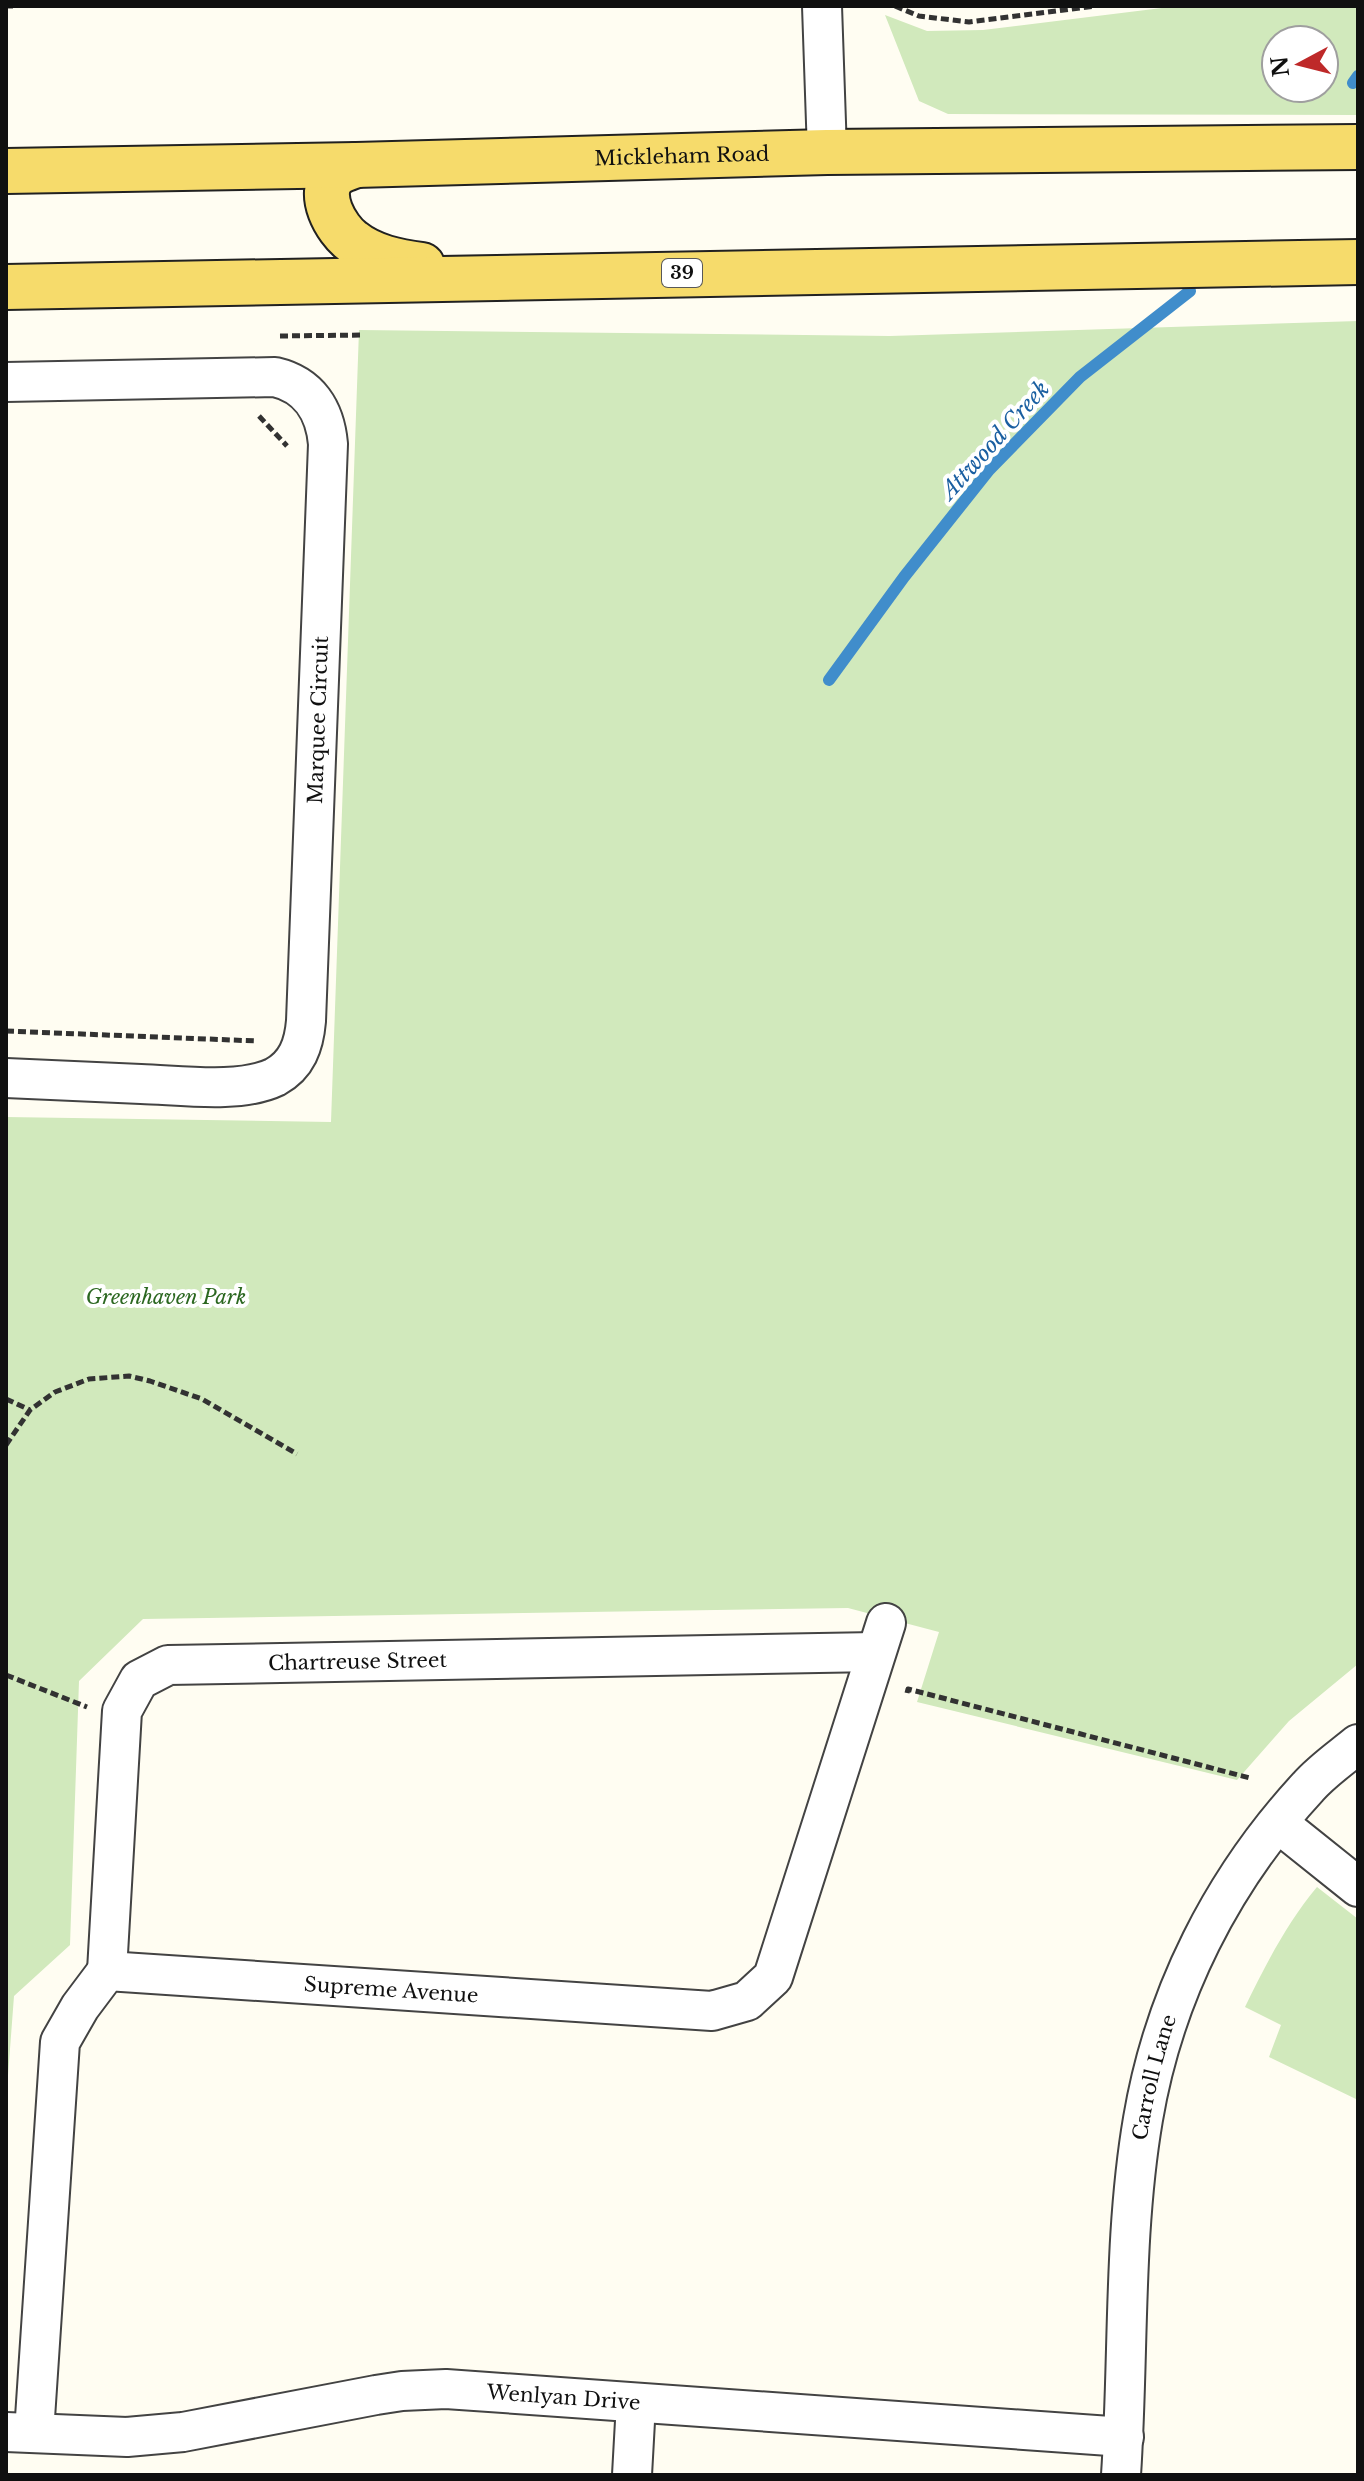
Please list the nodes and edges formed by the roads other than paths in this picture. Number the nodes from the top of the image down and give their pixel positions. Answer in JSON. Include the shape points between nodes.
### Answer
{"nodes":[{"id":1,"x":822,"y":6,"type":"edge"},
{"id":2,"x":1358,"y":147,"type":"edge"},
{"id":3,"x":827,"y":152,"type":"junction"},
{"id":4,"x":356,"y":165,"type":"junction"},
{"id":5,"x":6,"y":171,"type":"edge"},
{"id":6,"x":1358,"y":262,"type":"edge"},
{"id":7,"x":560,"y":276,"type":"junction"},
{"id":8,"x":6,"y":287,"type":"edge"},
{"id":9,"x":6,"y":382,"type":"edge"},
{"id":10,"x":6,"y":1078,"type":"edge"},
{"id":11,"x":881,"y":1638,"type":"joint"},
{"id":12,"x":1358,"y":1744,"type":"edge"},
{"id":13,"x":1278,"y":1823,"type":"junction"},
{"id":14,"x":1358,"y":1887,"type":"edge"},
{"id":15,"x":107,"y":1971,"type":"junction"},
{"id":16,"x":636,"y":2403,"type":"junction"},
{"id":17,"x":20,"y":2433,"type":"edge"},
{"id":18,"x":1124,"y":2437,"type":"junction"},
{"id":19,"x":632,"y":2475,"type":"edge"},
{"id":20,"x":1121,"y":2475,"type":"edge"}],
"edges":[{"from":1,"to":3,"type":"street"},
{"from":2,"to":3,"type":"main road","name":"Mickleham Road"},
{"from":3,"to":4,"type":"main road","name":"Mickleham Road"},
{"from":4,"to":5,"type":"main road","name":"Mickleham Road"},
{"from":4,"to":7,"type":"main road","via":[[332,178],[327,196],[334,219],[352,242],[393,262]]},
{"from":6,"to":7,"type":"main road","number":"39"},
{"from":7,"to":8,"type":"main road","number":"39"},
{"from":9,"to":10,"type":"street","name":"Marquee Circuit","via":[[275,377],[295,384],[314,401],[325,421],[328,444],[301,1049],[281,1073],[237,1085]]},
{"from":11,"to":15,"type":"street","name":"Supreme Avenue","via":[[773,1977],[747,2001],[712,2011]]},
{"from":11,"to":15,"type":"street","name":"Chartreuse Street","via":[[168,1665],[139,1680],[122,1711]]},
{"from":12,"to":13,"type":"street","name":"Carroll Lane","via":[[1309,1786]]},
{"from":13,"to":14,"type":"street"},
{"from":13,"to":18,"type":"street","name":"Carroll Lane","via":[[1212,1917],[1154,2063],[1136,2166]]},
{"from":15,"to":17,"type":"street","via":[[60,2042]]},
{"from":16,"to":17,"type":"street","name":"Wenlyan Drive","via":[[423,2389],[183,2432],[127,2437]]},
{"from":16,"to":18,"type":"street","name":"Wenlyan Drive"},
{"from":16,"to":19,"type":"street"},
{"from":18,"to":20,"type":"street","name":"Carroll Lane"}]}
